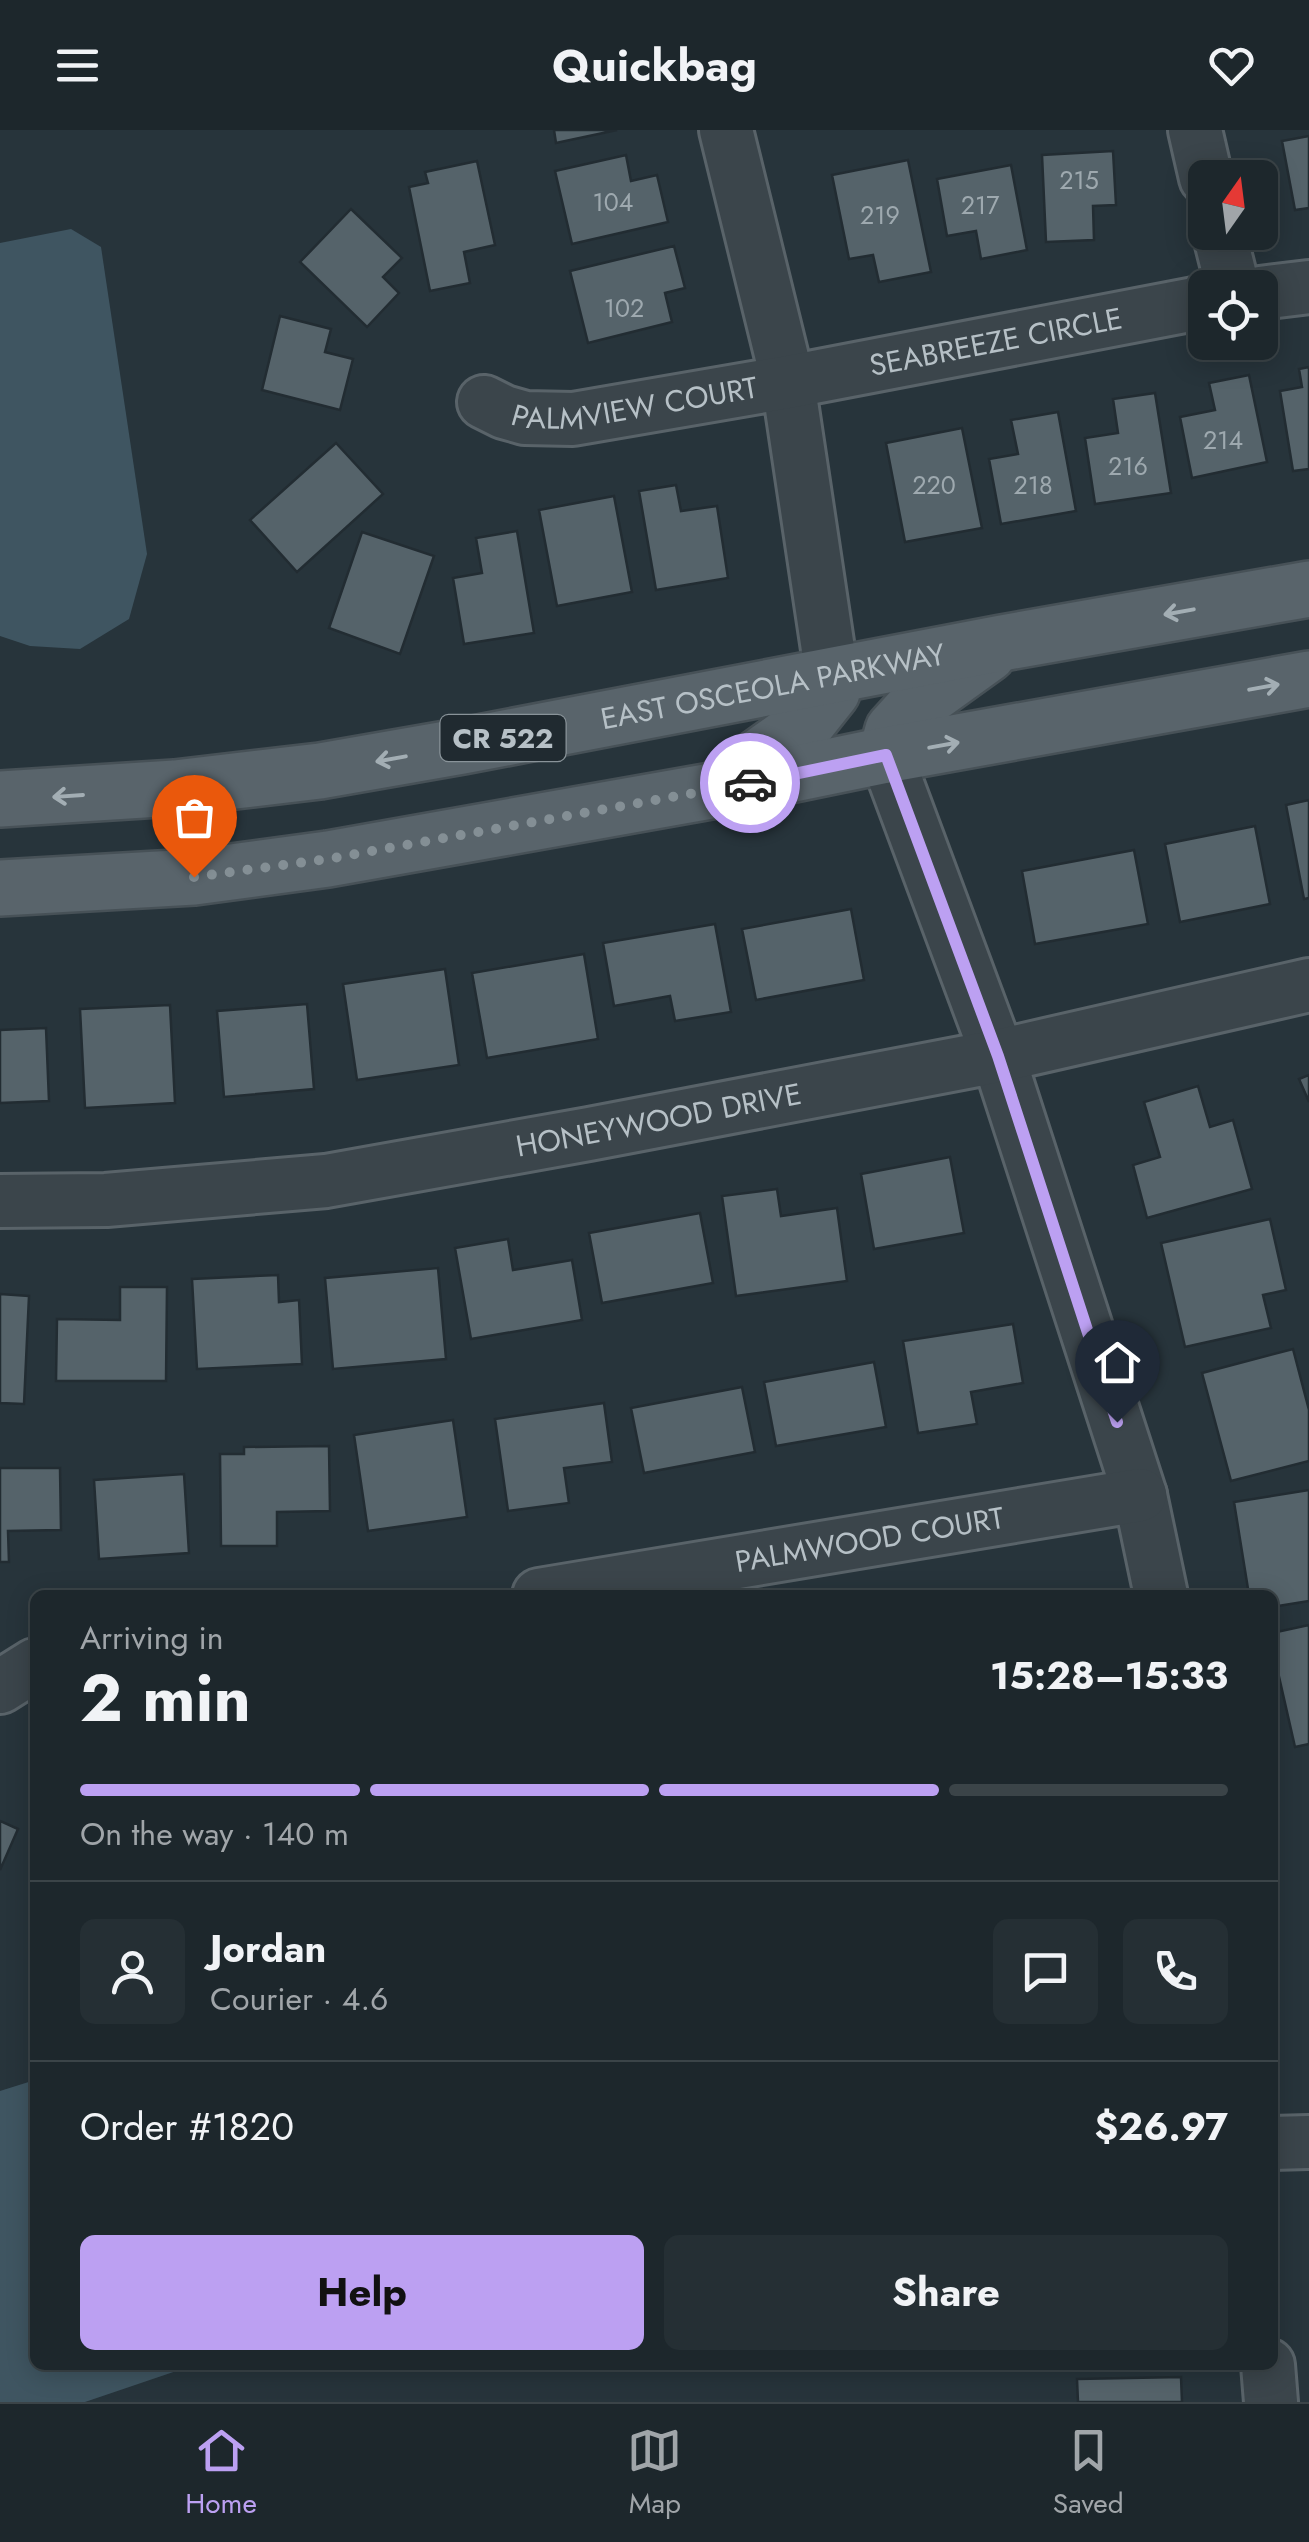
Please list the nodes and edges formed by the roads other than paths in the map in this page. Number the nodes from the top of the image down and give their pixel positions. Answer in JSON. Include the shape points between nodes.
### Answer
{"nodes":[{"id":1,"x":726,"y":130,"type":"edge"},
{"id":2,"x":1194,"y":130,"type":"edge"},
{"id":3,"x":1202,"y":160,"type":"edge"},
{"id":4,"x":1309,"y":287,"type":"edge"},
{"id":5,"x":1278,"y":291,"type":"edge"},
{"id":6,"x":1188,"y":305,"type":"edge"},
{"id":7,"x":788,"y":382,"type":"junction"},
{"id":8,"x":484,"y":402,"type":"dead end"},
{"id":9,"x":1309,"y":589,"type":"edge"},
{"id":10,"x":1002,"y":643,"type":"junction"},
{"id":11,"x":832,"y":676,"type":"junction"},
{"id":12,"x":1309,"y":679,"type":"edge"},
{"id":13,"x":886,"y":755,"type":"junction"},
{"id":14,"x":711,"y":791,"type":"junction"},
{"id":15,"x":0,"y":799,"type":"edge"},
{"id":16,"x":0,"y":888,"type":"edge"},
{"id":17,"x":1309,"y":985,"type":"edge"},
{"id":18,"x":998,"y":1056,"type":"junction"},
{"id":19,"x":0,"y":1201,"type":"edge"},
{"id":20,"x":1140,"y":1495,"type":"junction"},
{"id":21,"x":568,"y":1590,"type":"edge"},
{"id":22,"x":1160,"y":1590,"type":"edge"},
{"id":23,"x":30,"y":1668,"type":"edge"},
{"id":24,"x":0,"y":1687,"type":"edge"},
{"id":25,"x":1309,"y":2142,"type":"edge"},
{"id":26,"x":1278,"y":2143,"type":"edge"},
{"id":27,"x":1268,"y":2370,"type":"edge"},
{"id":28,"x":1271,"y":2402,"type":"edge"}],
"edges":[{"from":1,"to":7,"type":"street"},
{"from":2,"to":3,"type":"street"},
{"from":4,"to":5,"type":"street"},
{"from":6,"to":7,"type":"street","name":"SEABREEZE CIRCLE"},
{"from":7,"to":8,"type":"street","name":"PALMVIEW COURT","via":[[573,419],[525,418]]},
{"from":7,"to":11,"type":"street"},
{"from":9,"to":10,"type":"main road","name":"EAST OSCEOLA PARKWAY","number":"CR 522","one_way":true},
{"from":10,"to":11,"type":"main road","name":"EAST OSCEOLA PARKWAY","number":"CR 522"},
{"from":10,"to":13,"type":"main road","via":[[913,708],[893,730]]},
{"from":11,"to":14,"type":"main road","via":[[832,692],[809,721]]},
{"from":11,"to":15,"type":"main road","name":"EAST OSCEOLA PARKWAY","number":"CR 522","one_way":true,"via":[[320,771]]},
{"from":13,"to":12,"type":"main road","one_way":true},
{"from":13,"to":14,"type":"main road"},
{"from":13,"to":18,"type":"street"},
{"from":14,"to":16,"type":"main road","via":[[271,867]]},
{"from":17,"to":18,"type":"street","name":"HONEYWOOD DRIVE"},
{"from":18,"to":19,"type":"street","name":"HONEYWOOD DRIVE","via":[[326,1181],[106,1200]]},
{"from":18,"to":20,"type":"street"},
{"from":20,"to":21,"type":"street","name":"PALMWOOD COURT"},
{"from":20,"to":22,"type":"street"},
{"from":23,"to":24,"type":"street"},
{"from":25,"to":26,"type":"street"},
{"from":27,"to":28,"type":"street"}]}
